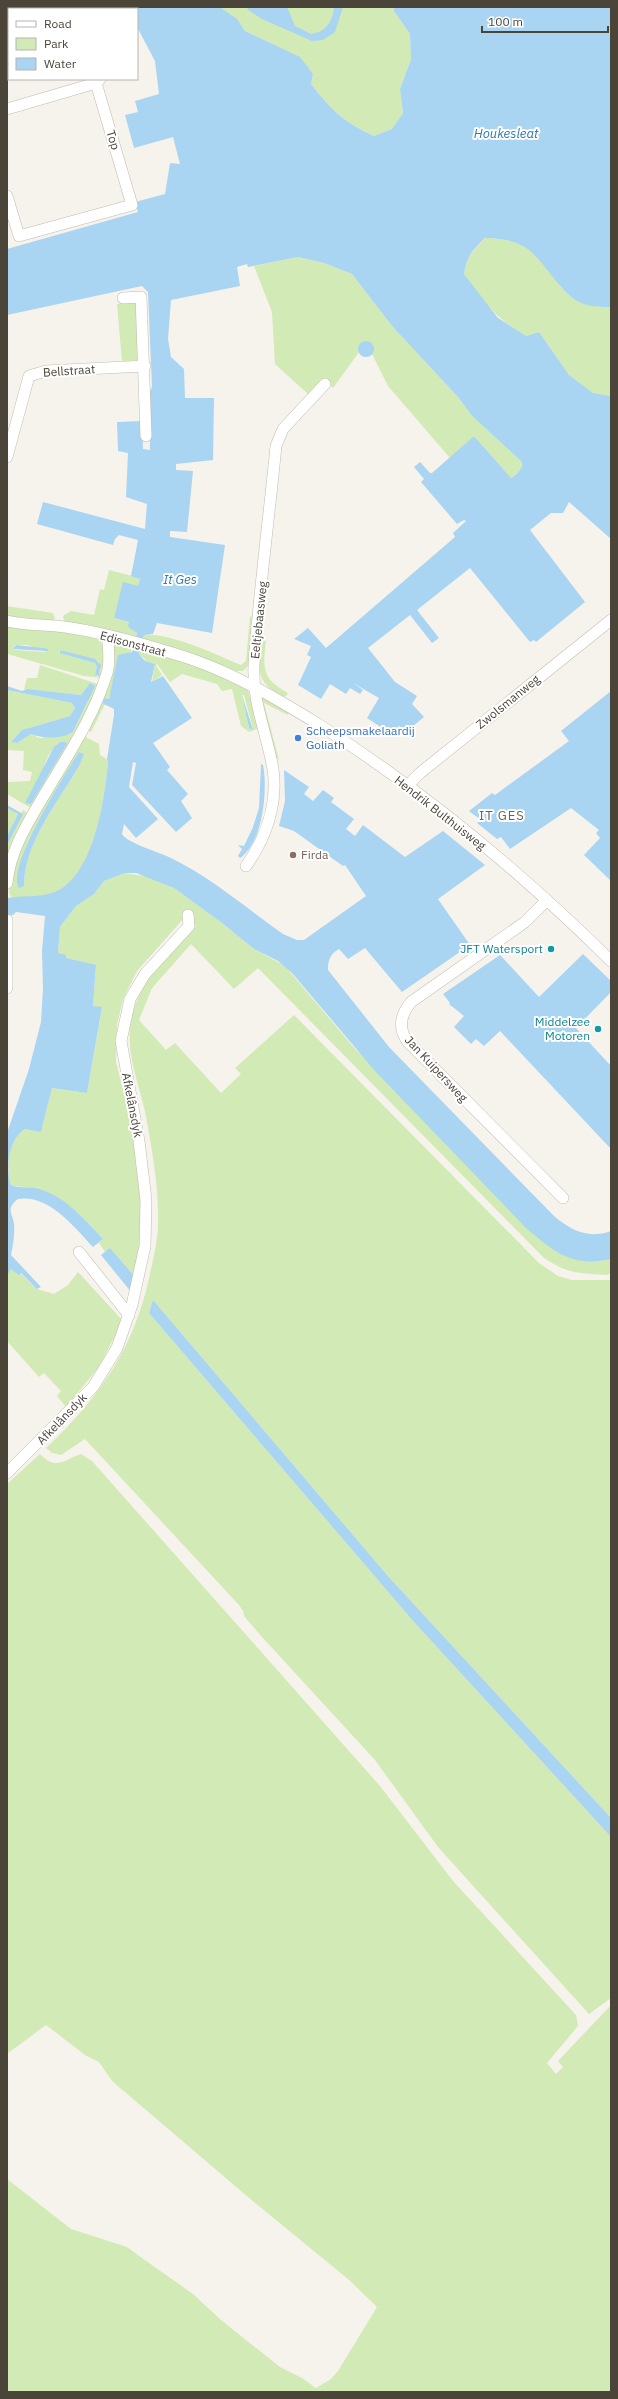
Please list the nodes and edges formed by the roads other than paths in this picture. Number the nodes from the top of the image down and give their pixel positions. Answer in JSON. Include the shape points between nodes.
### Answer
{"nodes":[{"id":1,"x":98,"y":81,"type":"edge"},
{"id":2,"x":7,"y":109,"type":"edge"},
{"id":3,"x":7,"y":196,"type":"edge"},
{"id":4,"x":123,"y":298,"type":"dead end"},
{"id":5,"x":145,"y":366,"type":"junction"},
{"id":6,"x":325,"y":384,"type":"dead end"},
{"id":7,"x":146,"y":436,"type":"dead end"},
{"id":8,"x":7,"y":457,"type":"edge"},
{"id":9,"x":611,"y":620,"type":"edge"},
{"id":10,"x":7,"y":621,"type":"edge"},
{"id":11,"x":109,"y":637,"type":"junction"},
{"id":12,"x":254,"y":686,"type":"junction"},
{"id":13,"x":407,"y":786,"type":"junction"},
{"id":14,"x":246,"y":866,"type":"dead end"},
{"id":15,"x":7,"y":883,"type":"edge"},
{"id":16,"x":547,"y":900,"type":"junction"},
{"id":17,"x":188,"y":915,"type":"dead end"},
{"id":18,"x":7,"y":920,"type":"edge"},
{"id":19,"x":611,"y":961,"type":"edge"},
{"id":20,"x":7,"y":988,"type":"edge"},
{"id":21,"x":562,"y":1198,"type":"dead end"},
{"id":22,"x":79,"y":1252,"type":"dead end"},
{"id":23,"x":129,"y":1315,"type":"junction"},
{"id":24,"x":7,"y":1473,"type":"edge"}],
"edges":[{"from":1,"to":2,"type":"street"},
{"from":1,"to":3,"type":"street","name":"Top","via":[[132,205],[19,236]]},
{"from":4,"to":5,"type":"street","via":[[141,297]]},
{"from":5,"to":7,"type":"street"},
{"from":5,"to":8,"type":"street","name":"Bellstraat","via":[[46,371],[29,376]]},
{"from":6,"to":12,"type":"street","name":"Eeltjebaasweg","via":[[278,436]]},
{"from":9,"to":13,"type":"street","name":"Zwolsmanweg"},
{"from":10,"to":11,"type":"street","name":"Edisonstraat","via":[[70,628]]},
{"from":11,"to":12,"type":"street","name":"Edisonstraat","via":[[190,659]]},
{"from":11,"to":15,"type":"street","via":[[109,666],[104,681],[79,734],[25,828],[11,859]]},
{"from":12,"to":13,"type":"street","name":"Hendrik Bulthuisweg","via":[[342,740]]},
{"from":12,"to":14,"type":"street","name":"Eeltjebaasweg","via":[[273,769],[273,797],[263,837]]},
{"from":13,"to":16,"type":"street","name":"Hendrik Bulthuisweg"},
{"from":16,"to":19,"type":"street","name":"Hendrik Bulthuisweg"},
{"from":16,"to":21,"type":"street","name":"Jan Kuipersweg","via":[[525,922],[411,1002],[402,1015],[401,1025],[408,1042]]},
{"from":17,"to":23,"type":"street","name":"Afkelânsdyk","via":[[189,926],[145,974],[130,999],[121,1041],[139,1141],[146,1200],[145,1246]]},
{"from":18,"to":20,"type":"street"},
{"from":22,"to":23,"type":"street"},
{"from":23,"to":24,"type":"street","name":"Afkelânsdyk","via":[[117,1348],[93,1387]]}]}
